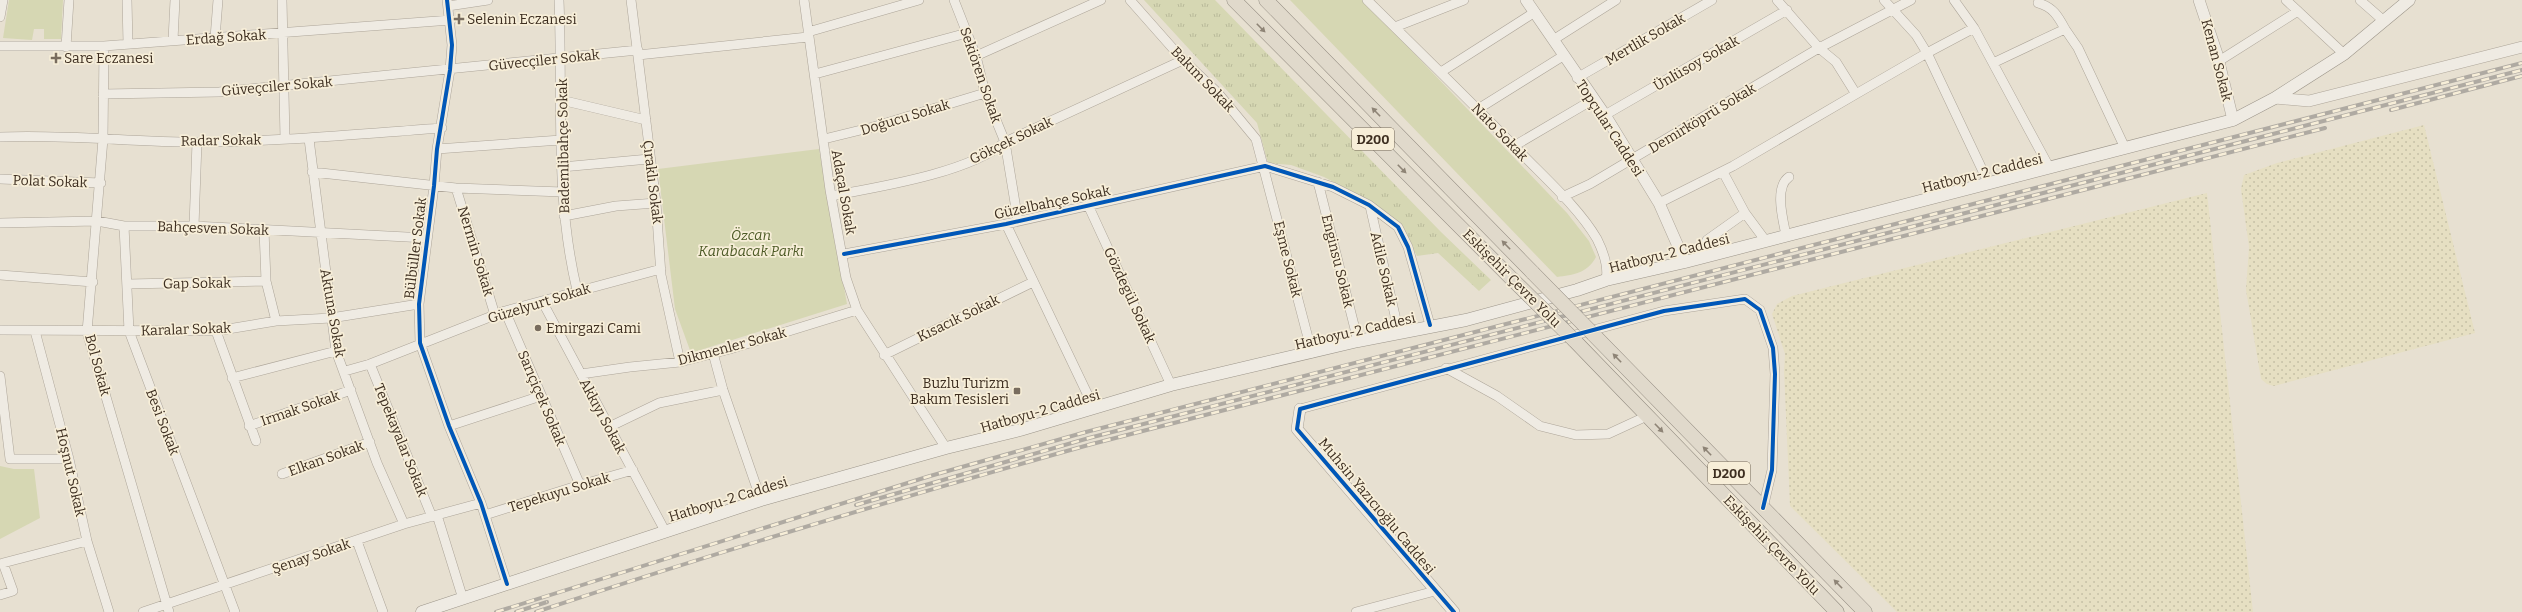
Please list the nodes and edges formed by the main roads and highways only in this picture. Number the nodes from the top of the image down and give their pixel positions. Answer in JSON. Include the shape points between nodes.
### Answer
{"nodes":[{"id":1,"x":1234,"y":0,"type":"edge"},
{"id":2,"x":1266,"y":0,"type":"edge"},
{"id":3,"x":2409,"y":0,"type":"edge"},
{"id":4,"x":422,"y":612,"type":"edge"},
{"id":5,"x":1837,"y":612,"type":"edge"},
{"id":6,"x":1865,"y":612,"type":"edge"}],
"edges":[{"from":1,"to":5,"type":"highway","name":"Eskişehir Çevre Yolu","number":"D200","one_way":true,"bridge":true,"via":[[1574,340]]},
{"from":6,"to":2,"type":"highway","name":"Eskişehir Çevre Yolu","number":"D200","one_way":true,"bridge":true},
{"from":3,"to":4,"type":"main road","name":"Hatboyu-2 Caddesi","via":[[2344,54],[2275,98],[2233,120],[1685,262],[1606,280],[1466,320],[1358,341],[1171,385],[1020,430],[761,500]]}]}
